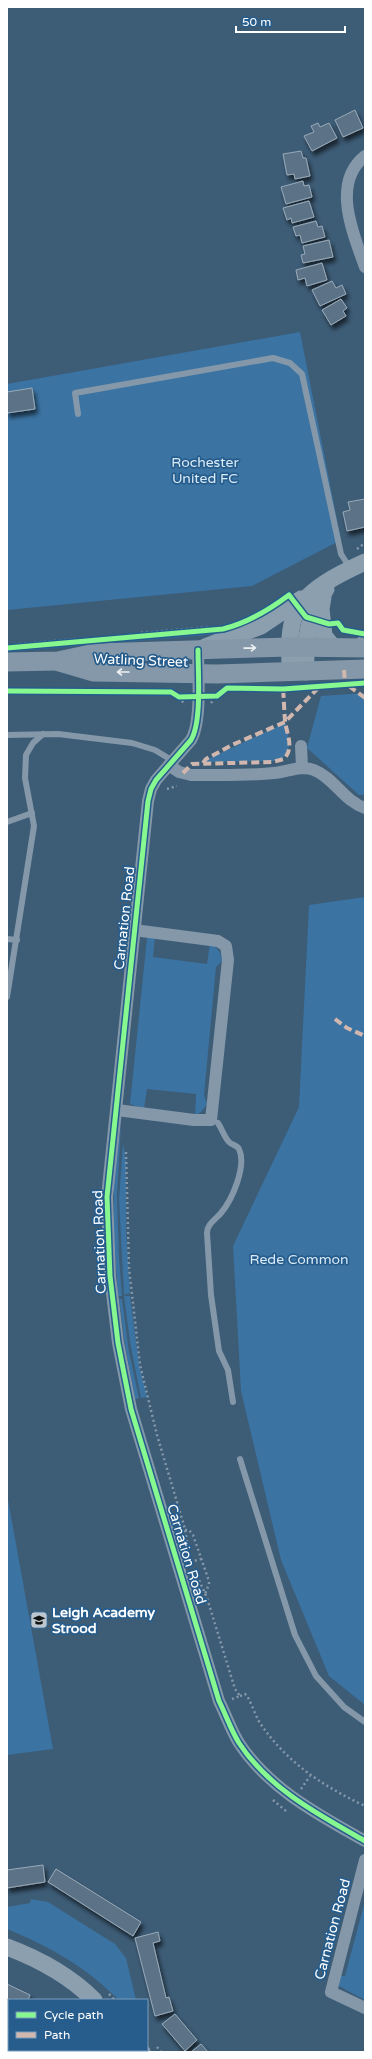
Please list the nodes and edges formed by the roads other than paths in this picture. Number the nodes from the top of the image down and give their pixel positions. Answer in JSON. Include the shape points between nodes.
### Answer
{"nodes":[{"id":1,"x":365,"y":156,"type":"edge"},
{"id":2,"x":365,"y":267,"type":"edge"},
{"id":3,"x":78,"y":414,"type":"dead end"},
{"id":4,"x":357,"y":565,"type":"edge"},
{"id":5,"x":321,"y":590,"type":"junction"},
{"id":6,"x":362,"y":644,"type":"edge"},
{"id":7,"x":298,"y":647,"type":"junction"},
{"id":8,"x":334,"y":648,"type":"junction"},
{"id":9,"x":198,"y":650,"type":"junction"},
{"id":10,"x":12,"y":651,"type":"edge"},
{"id":11,"x":58,"y":661,"type":"junction"},
{"id":12,"x":365,"y":669,"type":"edge"},
{"id":13,"x":298,"y":672,"type":"junction"},
{"id":14,"x":198,"y":674,"type":"junction"},
{"id":15,"x":43,"y":734,"type":"junction"},
{"id":16,"x":7,"y":735,"type":"edge"},
{"id":17,"x":301,"y":746,"type":"dead end"},
{"id":18,"x":171,"y":763,"type":"junction"},
{"id":19,"x":302,"y":768,"type":"junction"},
{"id":20,"x":365,"y":808,"type":"edge"},
{"id":21,"x":32,"y":813,"type":"junction"},
{"id":22,"x":7,"y":822,"type":"edge"},
{"id":23,"x":134,"y":930,"type":"junction"},
{"id":24,"x":7,"y":939,"type":"edge"},
{"id":25,"x":17,"y":940,"type":"junction"},
{"id":26,"x":7,"y":998,"type":"edge"},
{"id":27,"x":116,"y":1110,"type":"junction"},
{"id":28,"x":214,"y":1122,"type":"junction"},
{"id":29,"x":233,"y":1402,"type":"dead end"},
{"id":30,"x":240,"y":1459,"type":"dead end"},
{"id":31,"x":365,"y":1722,"type":"edge"},
{"id":32,"x":365,"y":1841,"type":"edge"},
{"id":33,"x":365,"y":1860,"type":"edge"},
{"id":34,"x":7,"y":1947,"type":"edge"},
{"id":35,"x":93,"y":1999,"type":"edge"},
{"id":36,"x":365,"y":2008,"type":"edge"}],
"edges":[{"from":1,"to":2,"type":"street","via":[[356,164],[347,183],[348,209]]},
{"from":3,"to":4,"type":"lane","via":[[75,393],[273,358],[290,363],[302,374],[341,554]]},
{"from":4,"to":5,"type":"main road","via":[[334,577]]},
{"from":5,"to":7,"type":"main road","via":[[302,605],[294,616],[290,631]]},
{"from":5,"to":8,"type":"main road","via":[[324,636]]},
{"from":5,"to":9,"type":"main road","via":[[261,626]]},
{"from":6,"to":8,"type":"main road","name":"Watling Street"},
{"from":7,"to":8,"type":"main road","name":"Watling Street"},
{"from":9,"to":7,"type":"main road","name":"Watling Street","one_way":true},
{"from":7,"to":13,"type":"main road"},
{"from":9,"to":11,"type":"main road","name":"Watling Street","via":[[95,653]]},
{"from":9,"to":14,"type":"street","name":"Carnation Road"},
{"from":10,"to":11,"type":"main road","name":"Watling Street"},
{"from":14,"to":11,"type":"main road","name":"Watling Street","one_way":true,"via":[[93,672]]},
{"from":12,"to":13,"type":"main road","name":"Watling Street"},
{"from":13,"to":14,"type":"main road","name":"Watling Street"},
{"from":14,"to":18,"type":"street","name":"Carnation Road","via":[[195,732]]},
{"from":15,"to":16,"type":"lane"},
{"from":15,"to":18,"type":"lane","via":[[136,743],[155,750]]},
{"from":15,"to":21,"type":"lane","via":[[33,743],[26,755],[25,778]]},
{"from":17,"to":19,"type":"street"},
{"from":18,"to":19,"type":"street","via":[[179,772],[191,775],[267,774]]},
{"from":18,"to":23,"type":"street","name":"Carnation Road","via":[[153,784],[149,796]]},
{"from":19,"to":20,"type":"street","via":[[314,770],[327,777],[356,804]]},
{"from":21,"to":22,"type":"lane"},
{"from":21,"to":25,"type":"lane","via":[[34,826]]},
{"from":23,"to":27,"type":"street","name":"Carnation Road"},
{"from":23,"to":28,"type":"street","name":"Carnation Road","via":[[218,941],[226,946],[228,960]]},
{"from":24,"to":25,"type":"lane"},
{"from":25,"to":26,"type":"lane"},
{"from":27,"to":28,"type":"street"},
{"from":27,"to":32,"type":"street","name":"Carnation Road","via":[[107,1197],[110,1276],[118,1343],[131,1409],[219,1701],[239,1742],[263,1773],[302,1805]]},
{"from":28,"to":29,"type":"lane","via":[[228,1141],[238,1146],[240,1153],[239,1176],[234,1192],[226,1207],[208,1226],[207,1236],[211,1295],[219,1351],[228,1370]]},
{"from":30,"to":31,"type":"lane","via":[[295,1635],[316,1676],[344,1707]]},
{"from":33,"to":36,"type":"street","name":"Carnation Road","via":[[331,1992]]},
{"from":34,"to":35,"type":"main road","via":[[49,1966]]}]}
